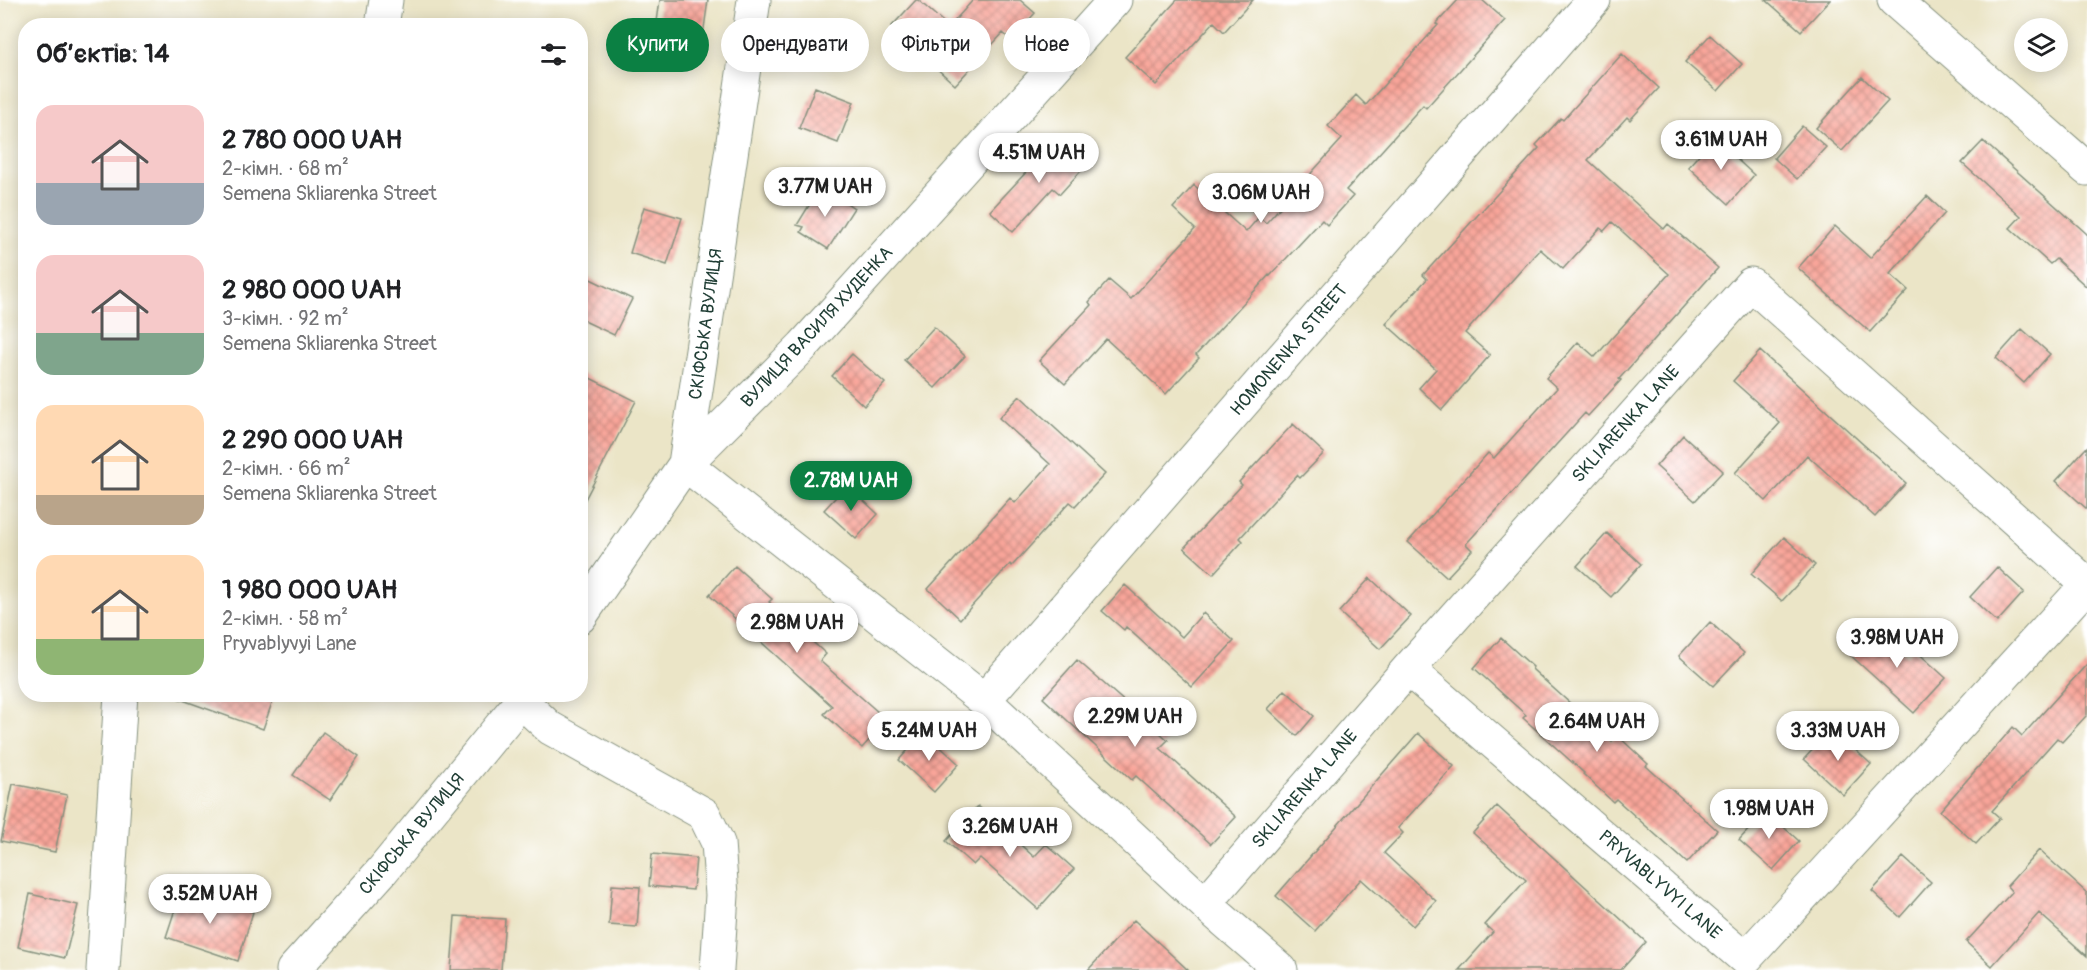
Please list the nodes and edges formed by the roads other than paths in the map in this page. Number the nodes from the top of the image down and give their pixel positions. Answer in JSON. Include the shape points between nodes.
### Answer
{"nodes":[{"id":1,"x":386,"y":0,"type":"edge"},
{"id":2,"x":754,"y":0,"type":"edge"},
{"id":3,"x":1115,"y":0,"type":"edge"},
{"id":4,"x":1594,"y":0,"type":"edge"},
{"id":5,"x":1894,"y":0,"type":"edge"},
{"id":6,"x":383,"y":18,"type":"edge"},
{"id":7,"x":2087,"y":169,"type":"edge"},
{"id":8,"x":686,"y":464,"type":"junction"},
{"id":9,"x":2087,"y":585,"type":"edge"},
{"id":10,"x":588,"y":605,"type":"edge"},
{"id":11,"x":1408,"y":669,"type":"junction"},
{"id":12,"x":984,"y":700,"type":"junction"},
{"id":13,"x":120,"y":702,"type":"edge"},
{"id":14,"x":522,"y":702,"type":"edge"},
{"id":15,"x":528,"y":702,"type":"edge"},
{"id":16,"x":1205,"y":904,"type":"junction"},
{"id":17,"x":103,"y":970,"type":"edge"},
{"id":18,"x":294,"y":970,"type":"edge"},
{"id":19,"x":717,"y":970,"type":"edge"},
{"id":20,"x":1281,"y":970,"type":"edge"}],
"edges":[{"from":1,"to":6,"type":"street"},
{"from":2,"to":8,"type":"street","name":"СКІФСЬКА ВУЛИЦЯ"},
{"from":3,"to":8,"type":"street","name":"ВУЛИЦЯ ВАСИЛЯ ХУДЕНКА","via":[[803,346]]},
{"from":4,"to":12,"type":"street","name":"HOMONENKA STREET"},
{"from":5,"to":7,"type":"street"},
{"from":8,"to":10,"type":"street","name":"СКІФСЬКА ВУЛИЦЯ"},
{"from":8,"to":12,"type":"street"},
{"from":9,"to":11,"type":"street","name":"PRYVABLYVYI LANE","via":[[1745,959]]},
{"from":9,"to":11,"type":"street","name":"SKLIARENKA LANE","via":[[1751,284]]},
{"from":11,"to":16,"type":"street","name":"SKLIARENKA LANE"},
{"from":12,"to":16,"type":"street"},
{"from":13,"to":17,"type":"street"},
{"from":14,"to":18,"type":"street","name":"СКІФСЬКА ВУЛИЦЯ"},
{"from":15,"to":19,"type":"street","via":[[550,728],[704,814],[718,843],[722,895]]},
{"from":16,"to":20,"type":"street"}]}
